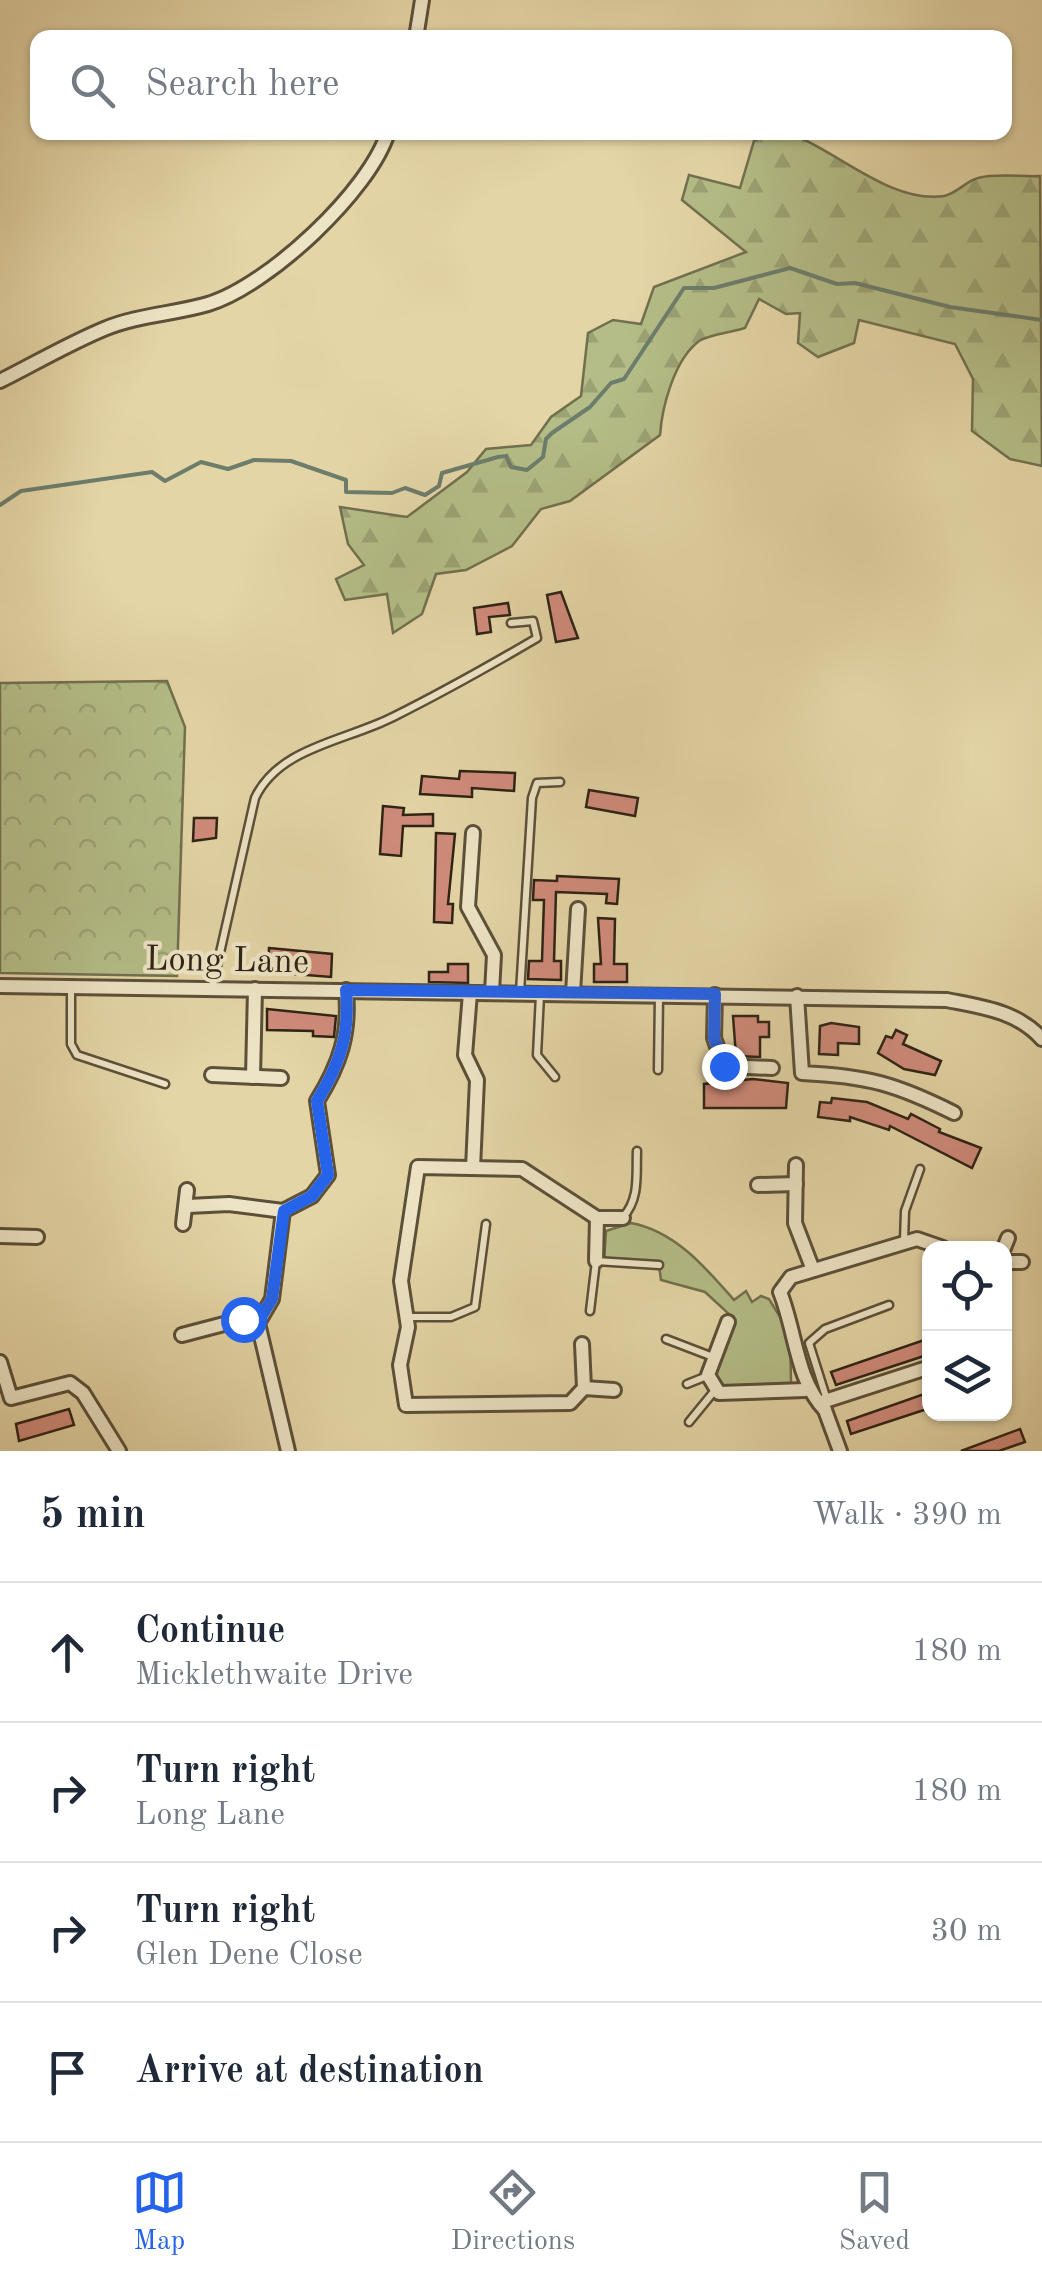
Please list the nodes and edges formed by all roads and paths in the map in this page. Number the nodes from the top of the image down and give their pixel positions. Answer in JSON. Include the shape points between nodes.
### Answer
{"nodes":[{"id":1,"x":422,"y":0,"type":"edge"},
{"id":2,"x":417,"y":30,"type":"edge"},
{"id":3,"x":385,"y":140,"type":"edge"},
{"id":4,"x":0,"y":381,"type":"edge"},
{"id":5,"x":511,"y":623,"type":"dead end"},
{"id":6,"x":560,"y":782,"type":"dead end"},
{"id":7,"x":473,"y":834,"type":"dead end"},
{"id":8,"x":578,"y":909,"type":"dead end"},
{"id":9,"x":0,"y":986,"type":"edge"},
{"id":10,"x":71,"y":987,"type":"junction"},
{"id":11,"x":212,"y":989,"type":"junction"},
{"id":12,"x":255,"y":989,"type":"junction"},
{"id":13,"x":346,"y":990,"type":"junction"},
{"id":14,"x":492,"y":992,"type":"junction"},
{"id":15,"x":520,"y":992,"type":"junction"},
{"id":16,"x":470,"y":993,"type":"junction"},
{"id":17,"x":540,"y":993,"type":"junction"},
{"id":18,"x":574,"y":993,"type":"junction"},
{"id":19,"x":658,"y":994,"type":"junction"},
{"id":20,"x":715,"y":994,"type":"junction"},
{"id":21,"x":797,"y":996,"type":"junction"},
{"id":22,"x":1042,"y":1039,"type":"edge"},
{"id":23,"x":772,"y":1068,"type":"dead end"},
{"id":24,"x":658,"y":1070,"type":"dead end"},
{"id":25,"x":212,"y":1075,"type":"dead end"},
{"id":26,"x":253,"y":1077,"type":"junction"},
{"id":27,"x":555,"y":1077,"type":"dead end"},
{"id":28,"x":280,"y":1078,"type":"dead end"},
{"id":29,"x":165,"y":1084,"type":"dead end"},
{"id":30,"x":954,"y":1113,"type":"dead end"},
{"id":31,"x":637,"y":1151,"type":"dead end"},
{"id":32,"x":796,"y":1165,"type":"dead end"},
{"id":33,"x":473,"y":1168,"type":"junction"},
{"id":34,"x":920,"y":1170,"type":"dead end"},
{"id":35,"x":796,"y":1184,"type":"junction"},
{"id":36,"x":758,"y":1185,"type":"dead end"},
{"id":37,"x":187,"y":1190,"type":"dead end"},
{"id":38,"x":188,"y":1206,"type":"junction"},
{"id":39,"x":284,"y":1211,"type":"junction"},
{"id":40,"x":597,"y":1218,"type":"junction"},
{"id":41,"x":622,"y":1218,"type":"joint"},
{"id":42,"x":183,"y":1224,"type":"dead end"},
{"id":43,"x":486,"y":1224,"type":"dead end"},
{"id":44,"x":0,"y":1236,"type":"edge"},
{"id":45,"x":38,"y":1237,"type":"dead end"},
{"id":46,"x":923,"y":1241,"type":"edge"},
{"id":47,"x":904,"y":1242,"type":"junction"},
{"id":48,"x":596,"y":1261,"type":"junction"},
{"id":49,"x":1012,"y":1262,"type":"edge"},
{"id":50,"x":1022,"y":1262,"type":"dead end"},
{"id":51,"x":660,"y":1265,"type":"dead end"},
{"id":52,"x":813,"y":1270,"type":"junction"},
{"id":53,"x":889,"y":1305,"type":"dead end"},
{"id":54,"x":590,"y":1311,"type":"dead end"},
{"id":55,"x":407,"y":1317,"type":"junction"},
{"id":56,"x":258,"y":1322,"type":"junction"},
{"id":57,"x":728,"y":1322,"type":"dead end"},
{"id":58,"x":182,"y":1335,"type":"dead end"},
{"id":59,"x":666,"y":1339,"type":"dead end"},
{"id":60,"x":582,"y":1344,"type":"dead end"},
{"id":61,"x":714,"y":1358,"type":"junction"},
{"id":62,"x":0,"y":1362,"type":"edge"},
{"id":63,"x":922,"y":1370,"type":"edge"},
{"id":64,"x":708,"y":1375,"type":"junction"},
{"id":65,"x":686,"y":1384,"type":"dead end"},
{"id":66,"x":584,"y":1388,"type":"junction"},
{"id":67,"x":716,"y":1389,"type":"junction"},
{"id":68,"x":614,"y":1390,"type":"dead end"},
{"id":69,"x":806,"y":1390,"type":"junction"},
{"id":70,"x":826,"y":1405,"type":"junction"},
{"id":71,"x":689,"y":1422,"type":"dead end"},
{"id":72,"x":119,"y":1451,"type":"edge"},
{"id":73,"x":288,"y":1451,"type":"edge"},
{"id":74,"x":840,"y":1451,"type":"edge"}],
"edges":[{"from":1,"to":2,"type":"street"},
{"from":3,"to":4,"type":"street","via":[[343,206],[233,293],[107,328]]},
{"from":5,"to":11,"type":"lane","via":[[534,621],[537,638],[264,777]]},
{"from":6,"to":15,"type":"lane","via":[[537,783],[532,798]]},
{"from":7,"to":14,"type":"street","via":[[468,907],[494,955]]},
{"from":8,"to":18,"type":"street"},
{"from":9,"to":10,"type":"street","name":"Long Lane"},
{"from":10,"to":11,"type":"street","name":"Long Lane"},
{"from":10,"to":29,"type":"lane","via":[[77,1056]]},
{"from":11,"to":12,"type":"street","name":"Long Lane"},
{"from":12,"to":13,"type":"street","name":"Long Lane"},
{"from":12,"to":26,"type":"street"},
{"from":13,"to":16,"type":"street","name":"Long Lane"},
{"from":13,"to":39,"type":"street","via":[[349,1029],[317,1101],[328,1175],[312,1196]]},
{"from":14,"to":15,"type":"street","name":"Long Lane"},
{"from":14,"to":16,"type":"street","name":"Long Lane"},
{"from":15,"to":17,"type":"street","name":"Long Lane"},
{"from":16,"to":33,"type":"street","via":[[465,1055],[478,1080]]},
{"from":17,"to":18,"type":"street","name":"Long Lane"},
{"from":17,"to":27,"type":"lane","via":[[537,1055]]},
{"from":18,"to":19,"type":"street","name":"Long Lane"},
{"from":19,"to":20,"type":"street","name":"Long Lane"},
{"from":19,"to":24,"type":"lane"},
{"from":20,"to":21,"type":"street","name":"Long Lane"},
{"from":20,"to":23,"type":"street","via":[[714,1038],[724,1066]]},
{"from":21,"to":22,"type":"street","name":"Long Lane","via":[[947,1000],[999,1010]]},
{"from":21,"to":30,"type":"street","via":[[802,1073],[898,1085]]},
{"from":25,"to":26,"type":"street"},
{"from":26,"to":28,"type":"street"},
{"from":31,"to":41,"type":"lane","via":[[636,1192]]},
{"from":32,"to":35,"type":"street"},
{"from":33,"to":40,"type":"street","via":[[522,1168]]},
{"from":33,"to":55,"type":"street","via":[[418,1167],[400,1281]]},
{"from":34,"to":47,"type":"lane","via":[[905,1211]]},
{"from":35,"to":36,"type":"street"},
{"from":35,"to":52,"type":"street","via":[[796,1223]]},
{"from":37,"to":38,"type":"street"},
{"from":38,"to":39,"type":"street"},
{"from":38,"to":42,"type":"street"},
{"from":39,"to":56,"type":"street","via":[[272,1299]]},
{"from":40,"to":41,"type":"street"},
{"from":40,"to":48,"type":"street"},
{"from":43,"to":55,"type":"lane","via":[[475,1307],[451,1316]]},
{"from":44,"to":45,"type":"street"},
{"from":46,"to":47,"type":"street"},
{"from":47,"to":52,"type":"street"},
{"from":48,"to":51,"type":"lane"},
{"from":48,"to":54,"type":"lane"},
{"from":49,"to":50,"type":"street"},
{"from":52,"to":69,"type":"street","via":[[791,1277],[780,1292]]},
{"from":53,"to":70,"type":"lane","via":[[825,1329],[810,1343]]},
{"from":55,"to":66,"type":"street","via":[[400,1365],[406,1405],[570,1403]]},
{"from":56,"to":58,"type":"street","via":[[243,1319]]},
{"from":56,"to":73,"type":"street"},
{"from":57,"to":61,"type":"street"},
{"from":59,"to":61,"type":"lane"},
{"from":60,"to":66,"type":"street"},
{"from":61,"to":64,"type":"street"},
{"from":62,"to":72,"type":"street","via":[[11,1398],[70,1383]]},
{"from":63,"to":70,"type":"street"},
{"from":64,"to":65,"type":"lane"},
{"from":64,"to":67,"type":"street"},
{"from":66,"to":68,"type":"street"},
{"from":67,"to":69,"type":"street"},
{"from":67,"to":71,"type":"lane"},
{"from":69,"to":70,"type":"street"},
{"from":70,"to":74,"type":"street"}]}
